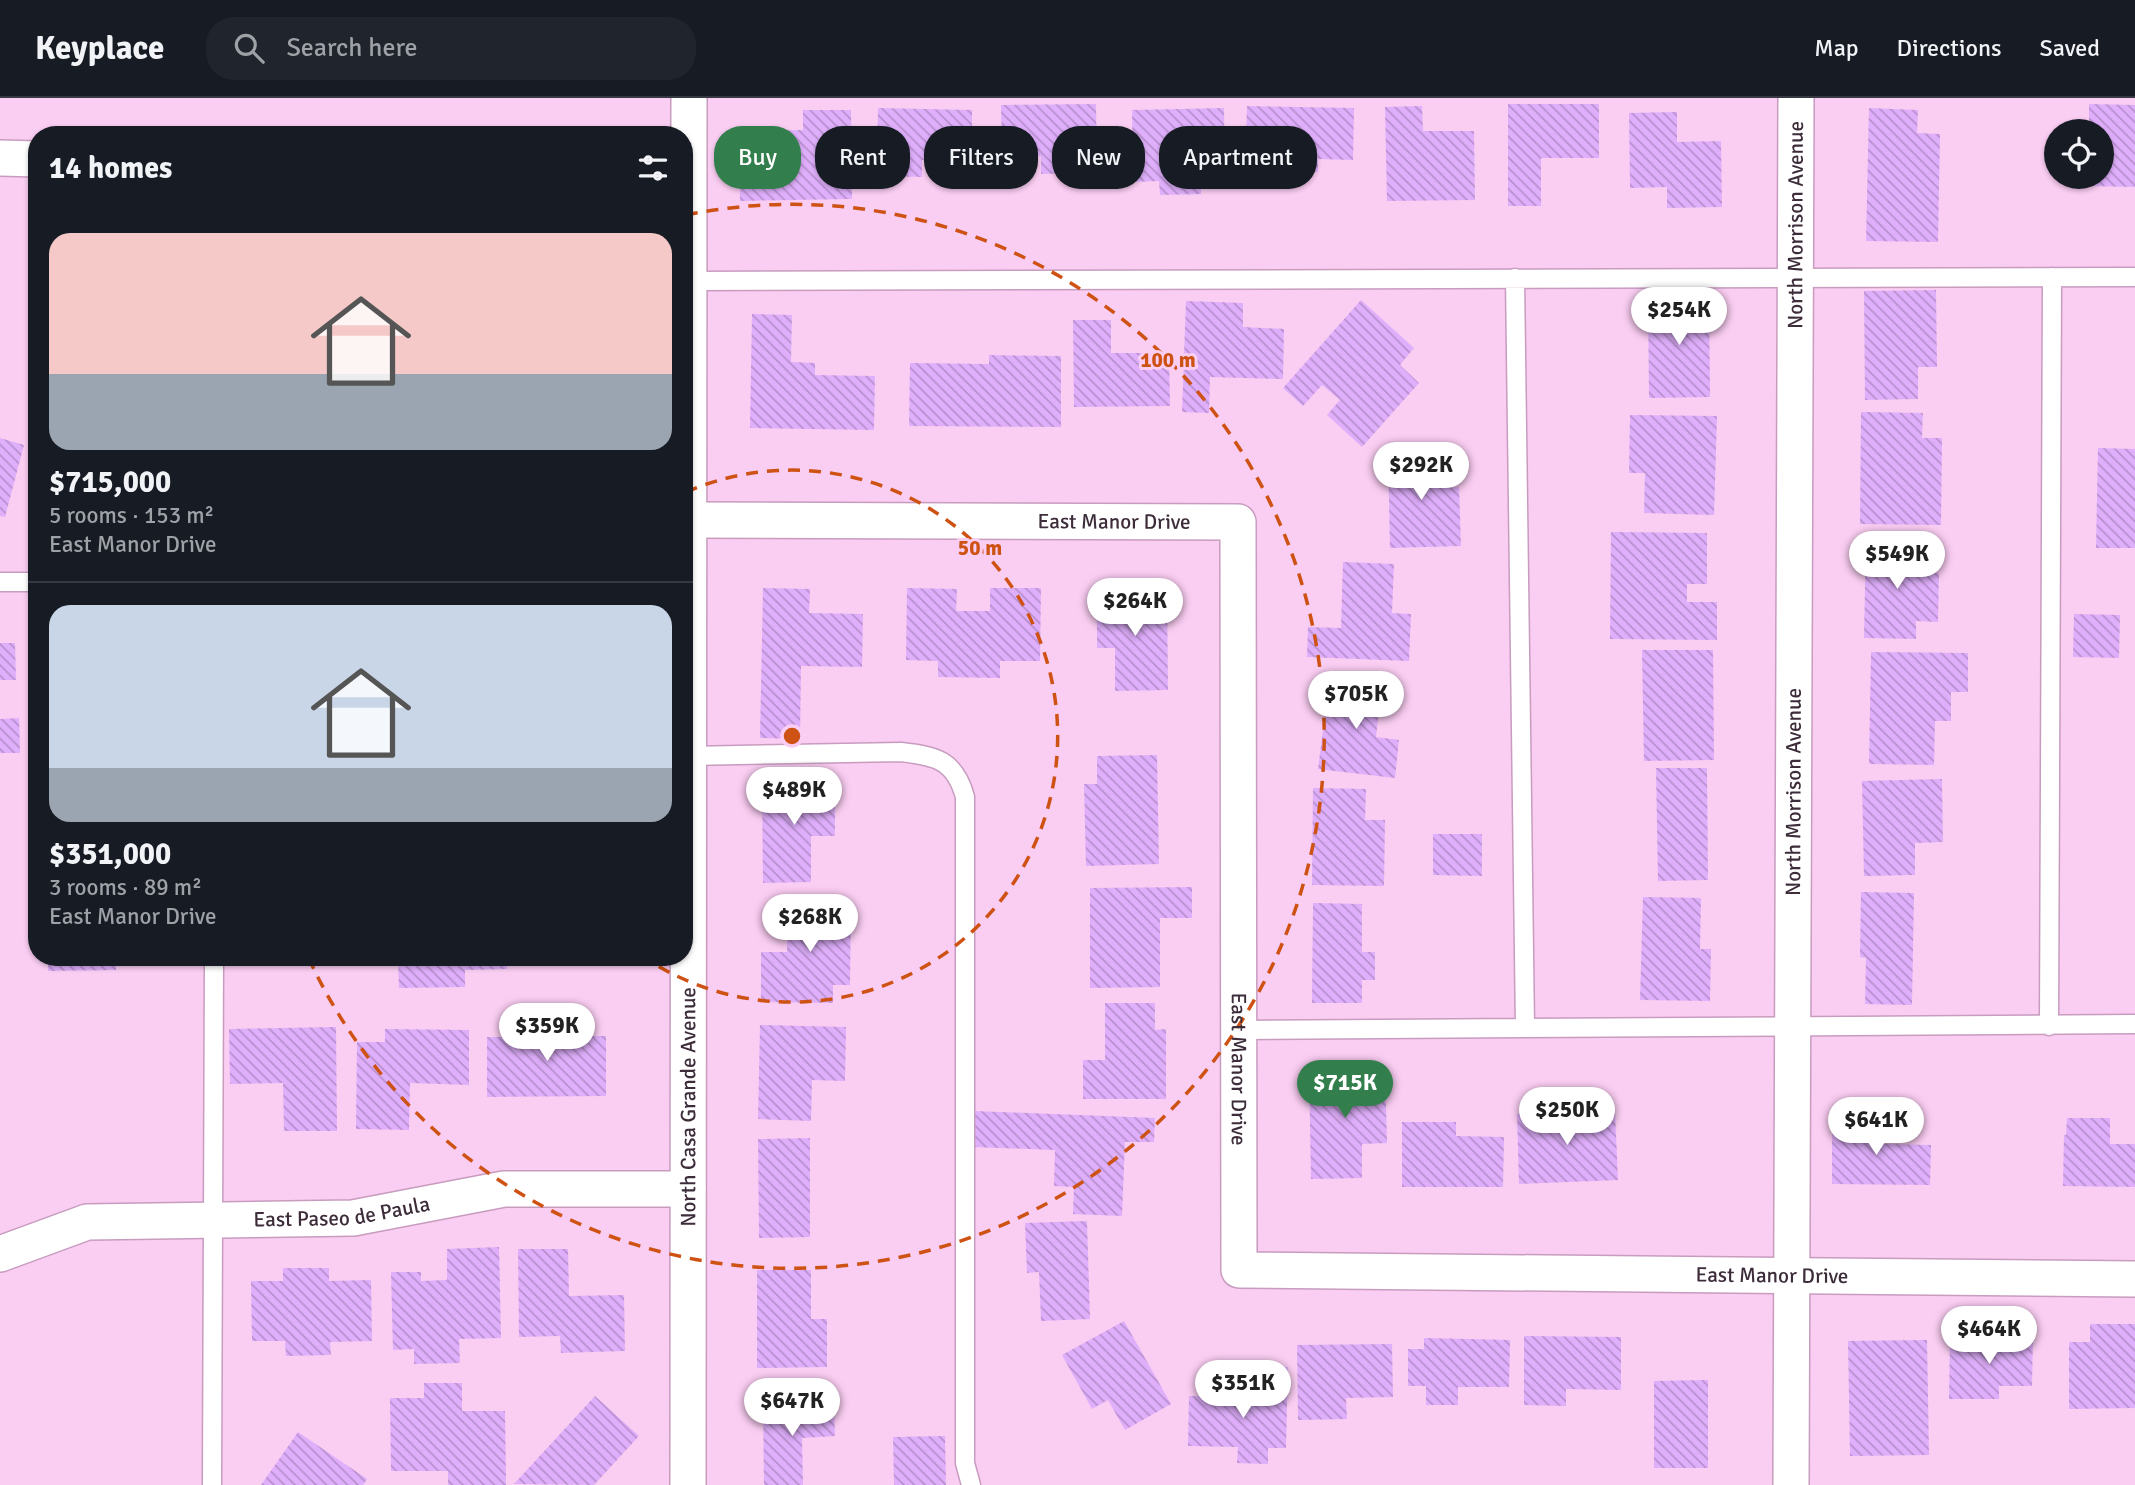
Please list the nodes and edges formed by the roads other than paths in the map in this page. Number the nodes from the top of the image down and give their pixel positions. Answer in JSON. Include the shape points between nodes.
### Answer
{"nodes":[{"id":1,"x":690,"y":98,"type":"edge"},
{"id":2,"x":1796,"y":98,"type":"edge"},
{"id":3,"x":689,"y":126,"type":"edge"},
{"id":4,"x":0,"y":158,"type":"edge"},
{"id":5,"x":28,"y":159,"type":"edge"},
{"id":6,"x":2052,"y":277,"type":"junction"},
{"id":7,"x":2135,"y":277,"type":"edge"},
{"id":8,"x":1515,"y":278,"type":"junction"},
{"id":9,"x":1795,"y":278,"type":"junction"},
{"id":10,"x":693,"y":281,"type":"edge"},
{"id":11,"x":693,"y":520,"type":"edge"},
{"id":12,"x":0,"y":582,"type":"edge"},
{"id":13,"x":28,"y":582,"type":"edge"},
{"id":14,"x":693,"y":756,"type":"edge"},
{"id":15,"x":214,"y":966,"type":"edge"},
{"id":16,"x":687,"y":966,"type":"edge"},
{"id":17,"x":2135,"y":1024,"type":"edge"},
{"id":18,"x":1792,"y":1026,"type":"junction"},
{"id":19,"x":2049,"y":1026,"type":"junction"},
{"id":20,"x":1525,"y":1028,"type":"junction"},
{"id":21,"x":1239,"y":1030,"type":"junction"},
{"id":22,"x":688,"y":1189,"type":"junction"},
{"id":23,"x":212,"y":1220,"type":"junction"},
{"id":24,"x":0,"y":1254,"type":"edge"},
{"id":25,"x":1791,"y":1276,"type":"junction"},
{"id":26,"x":2135,"y":1279,"type":"edge"},
{"id":27,"x":212,"y":1485,"type":"edge"},
{"id":28,"x":688,"y":1485,"type":"edge"},
{"id":29,"x":971,"y":1485,"type":"edge"},
{"id":30,"x":1791,"y":1485,"type":"edge"}],
"edges":[{"from":1,"to":3,"type":"street","name":"North Casa Grande Avenue"},
{"from":2,"to":9,"type":"street","name":"North Morrison Avenue"},
{"from":4,"to":5,"type":"street"},
{"from":6,"to":7,"type":"lane"},
{"from":6,"to":9,"type":"lane"},
{"from":6,"to":19,"type":"lane"},
{"from":8,"to":9,"type":"lane"},
{"from":8,"to":10,"type":"lane"},
{"from":8,"to":20,"type":"lane"},
{"from":9,"to":18,"type":"street","name":"North Morrison Avenue"},
{"from":11,"to":21,"type":"street","name":"East Manor Drive","via":[[1238,522]]},
{"from":12,"to":13,"type":"lane"},
{"from":14,"to":29,"type":"lane","via":[[901,752],[948,764],[960,778],[965,797],[965,1463]]},
{"from":15,"to":23,"type":"lane"},
{"from":16,"to":22,"type":"street","name":"North Casa Grande Avenue"},
{"from":17,"to":19,"type":"lane"},
{"from":18,"to":19,"type":"lane"},
{"from":18,"to":20,"type":"lane"},
{"from":18,"to":25,"type":"street","name":"North Morrison Avenue"},
{"from":20,"to":21,"type":"lane"},
{"from":21,"to":25,"type":"street","name":"East Manor Drive","via":[[1239,1270]]},
{"from":22,"to":23,"type":"street","name":"East Paseo de Paula","via":[[504,1189],[353,1218]]},
{"from":22,"to":28,"type":"street","name":"North Casa Grande Avenue"},
{"from":23,"to":24,"type":"street","name":"East Paseo de Paula","via":[[87,1222]]},
{"from":23,"to":27,"type":"lane"},
{"from":25,"to":26,"type":"street","name":"East Manor Drive"},
{"from":25,"to":30,"type":"street","name":"North Morrison Avenue"}]}
